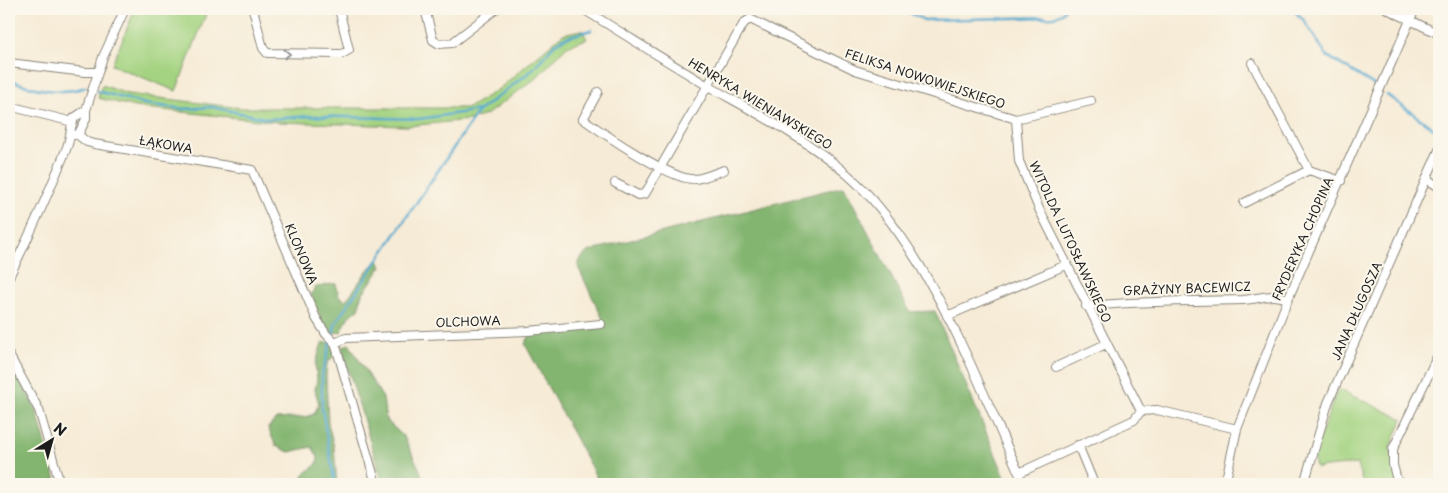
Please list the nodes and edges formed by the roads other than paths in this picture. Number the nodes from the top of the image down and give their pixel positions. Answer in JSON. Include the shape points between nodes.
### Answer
{"nodes":[{"id":1,"x":126,"y":9,"type":"edge"},
{"id":2,"x":254,"y":9,"type":"edge"},
{"id":3,"x":339,"y":9,"type":"edge"},
{"id":4,"x":425,"y":9,"type":"edge"},
{"id":5,"x":496,"y":9,"type":"edge"},
{"id":6,"x":583,"y":9,"type":"edge"},
{"id":7,"x":1387,"y":9,"type":"edge"},
{"id":8,"x":1416,"y":9,"type":"edge"},
{"id":9,"x":1410,"y":21,"type":"junction"},
{"id":10,"x":1439,"y":34,"type":"edge"},
{"id":11,"x":9,"y":63,"type":"edge"},
{"id":12,"x":1252,"y":63,"type":"dead end"},
{"id":13,"x":98,"y":72,"type":"junction"},
{"id":14,"x":707,"y":85,"type":"junction"},
{"id":15,"x":598,"y":92,"type":"dead end"},
{"id":16,"x":1090,"y":101,"type":"dead end"},
{"id":17,"x":9,"y":106,"type":"edge"},
{"id":18,"x":86,"y":110,"type":"junction"},
{"id":19,"x":1016,"y":119,"type":"junction"},
{"id":20,"x":72,"y":122,"type":"junction"},
{"id":21,"x":76,"y":134,"type":"junction"},
{"id":22,"x":1439,"y":150,"type":"edge"},
{"id":23,"x":660,"y":168,"type":"junction"},
{"id":24,"x":252,"y":170,"type":"joint"},
{"id":25,"x":724,"y":170,"type":"dead end"},
{"id":26,"x":1310,"y":170,"type":"junction"},
{"id":27,"x":1427,"y":179,"type":"junction"},
{"id":28,"x":1341,"y":181,"type":"junction"},
{"id":29,"x":615,"y":183,"type":"dead end"},
{"id":30,"x":1439,"y":187,"type":"edge"},
{"id":31,"x":1244,"y":203,"type":"dead end"},
{"id":32,"x":1066,"y":265,"type":"junction"},
{"id":33,"x":9,"y":277,"type":"edge"},
{"id":34,"x":1288,"y":299,"type":"junction"},
{"id":35,"x":1086,"y":306,"type":"junction"},
{"id":36,"x":947,"y":316,"type":"junction"},
{"id":37,"x":602,"y":324,"type":"dead end"},
{"id":38,"x":335,"y":343,"type":"junction"},
{"id":39,"x":1106,"y":344,"type":"junction"},
{"id":40,"x":1439,"y":353,"type":"edge"},
{"id":41,"x":9,"y":355,"type":"edge"},
{"id":42,"x":1056,"y":367,"type":"dead end"},
{"id":43,"x":1141,"y":411,"type":"junction"},
{"id":44,"x":1237,"y":429,"type":"junction"},
{"id":45,"x":1078,"y":445,"type":"junction"},
{"id":46,"x":1019,"y":473,"type":"junction"},
{"id":47,"x":60,"y":484,"type":"edge"},
{"id":48,"x":376,"y":484,"type":"edge"},
{"id":49,"x":1024,"y":484,"type":"edge"},
{"id":50,"x":1094,"y":484,"type":"edge"},
{"id":51,"x":1225,"y":484,"type":"edge"},
{"id":52,"x":1304,"y":484,"type":"edge"},
{"id":53,"x":1398,"y":484,"type":"edge"}],
"edges":[{"from":1,"to":13,"type":"street"},
{"from":2,"to":3,"type":"street","one_way":true,"via":[[263,48],[267,52],[342,54],[349,50]]},
{"from":4,"to":5,"type":"street","via":[[433,40],[439,44],[452,43]]},
{"from":6,"to":14,"type":"street","name":"HENRYKA WIENIAWSKIEGO"},
{"from":7,"to":9,"type":"street"},
{"from":8,"to":9,"type":"street","name":"FRYDERYKA CHOPINA"},
{"from":9,"to":10,"type":"street"},
{"from":9,"to":28,"type":"street","name":"FRYDERYKA CHOPINA"},
{"from":11,"to":13,"type":"street"},
{"from":12,"to":26,"type":"street"},
{"from":13,"to":18,"type":"street"},
{"from":14,"to":19,"type":"street","name":"FELIKSA NOWOWIEJSKIEGO","via":[[744,23],[750,19],[854,70]]},
{"from":14,"to":23,"type":"street"},
{"from":14,"to":36,"type":"street","name":"HENRYKA WIENIAWSKIEGO","via":[[804,142],[849,176],[899,234]]},
{"from":15,"to":23,"type":"street","via":[[583,119]]},
{"from":16,"to":19,"type":"street","name":"FELIKSA NOWOWIEJSKIEGO"},
{"from":17,"to":20,"type":"street"},
{"from":18,"to":20,"type":"street"},
{"from":18,"to":21,"type":"street","via":[[86,119]]},
{"from":19,"to":32,"type":"street","name":"WITOLDA LUTOSŁAWSKIEGO","via":[[1018,161]]},
{"from":20,"to":21,"type":"street"},
{"from":21,"to":24,"type":"street","name":"ŁĄKOWA","via":[[94,144]]},
{"from":21,"to":33,"type":"street"},
{"from":22,"to":27,"type":"street","name":"JANA DŁUGOSZA"},
{"from":23,"to":25,"type":"street","via":[[694,180]]},
{"from":23,"to":29,"type":"street","via":[[645,194],[638,195]]},
{"from":24,"to":38,"type":"street","name":"KLONOWA","via":[[316,318]]},
{"from":26,"to":28,"type":"street"},
{"from":26,"to":31,"type":"street"},
{"from":27,"to":30,"type":"street"},
{"from":27,"to":52,"type":"street","name":"JANA DŁUGOSZA","via":[[1328,403]]},
{"from":28,"to":34,"type":"street","name":"FRYDERYKA CHOPINA"},
{"from":32,"to":35,"type":"street","name":"WITOLDA LUTOSŁAWSKIEGO"},
{"from":32,"to":36,"type":"street"},
{"from":34,"to":35,"type":"street","name":"GRAŻYNY BACEWICZ","via":[[1276,294],[1254,299],[1139,301]]},
{"from":34,"to":44,"type":"street","name":"FRYDERYKA CHOPINA"},
{"from":35,"to":39,"type":"street","name":"WITOLDA LUTOSŁAWSKIEGO"},
{"from":36,"to":46,"type":"street","name":"HENRYKA WIENIAWSKIEGO"},
{"from":37,"to":38,"type":"street","name":"OLCHOWA","via":[[528,331],[346,338]]},
{"from":38,"to":48,"type":"street"},
{"from":39,"to":42,"type":"street"},
{"from":39,"to":43,"type":"street","name":"WITOLDA LUTOSŁAWSKIEGO"},
{"from":40,"to":53,"type":"street","via":[[1393,449]]},
{"from":41,"to":47,"type":"street","via":[[39,410]]},
{"from":43,"to":44,"type":"street","via":[[1156,410]]},
{"from":43,"to":45,"type":"street","via":[[1134,420]]},
{"from":44,"to":51,"type":"street","name":"FRYDERYKA CHOPINA"},
{"from":45,"to":46,"type":"street"},
{"from":45,"to":50,"type":"street"},
{"from":46,"to":49,"type":"street","name":"HENRYKA WIENIAWSKIEGO"}]}
